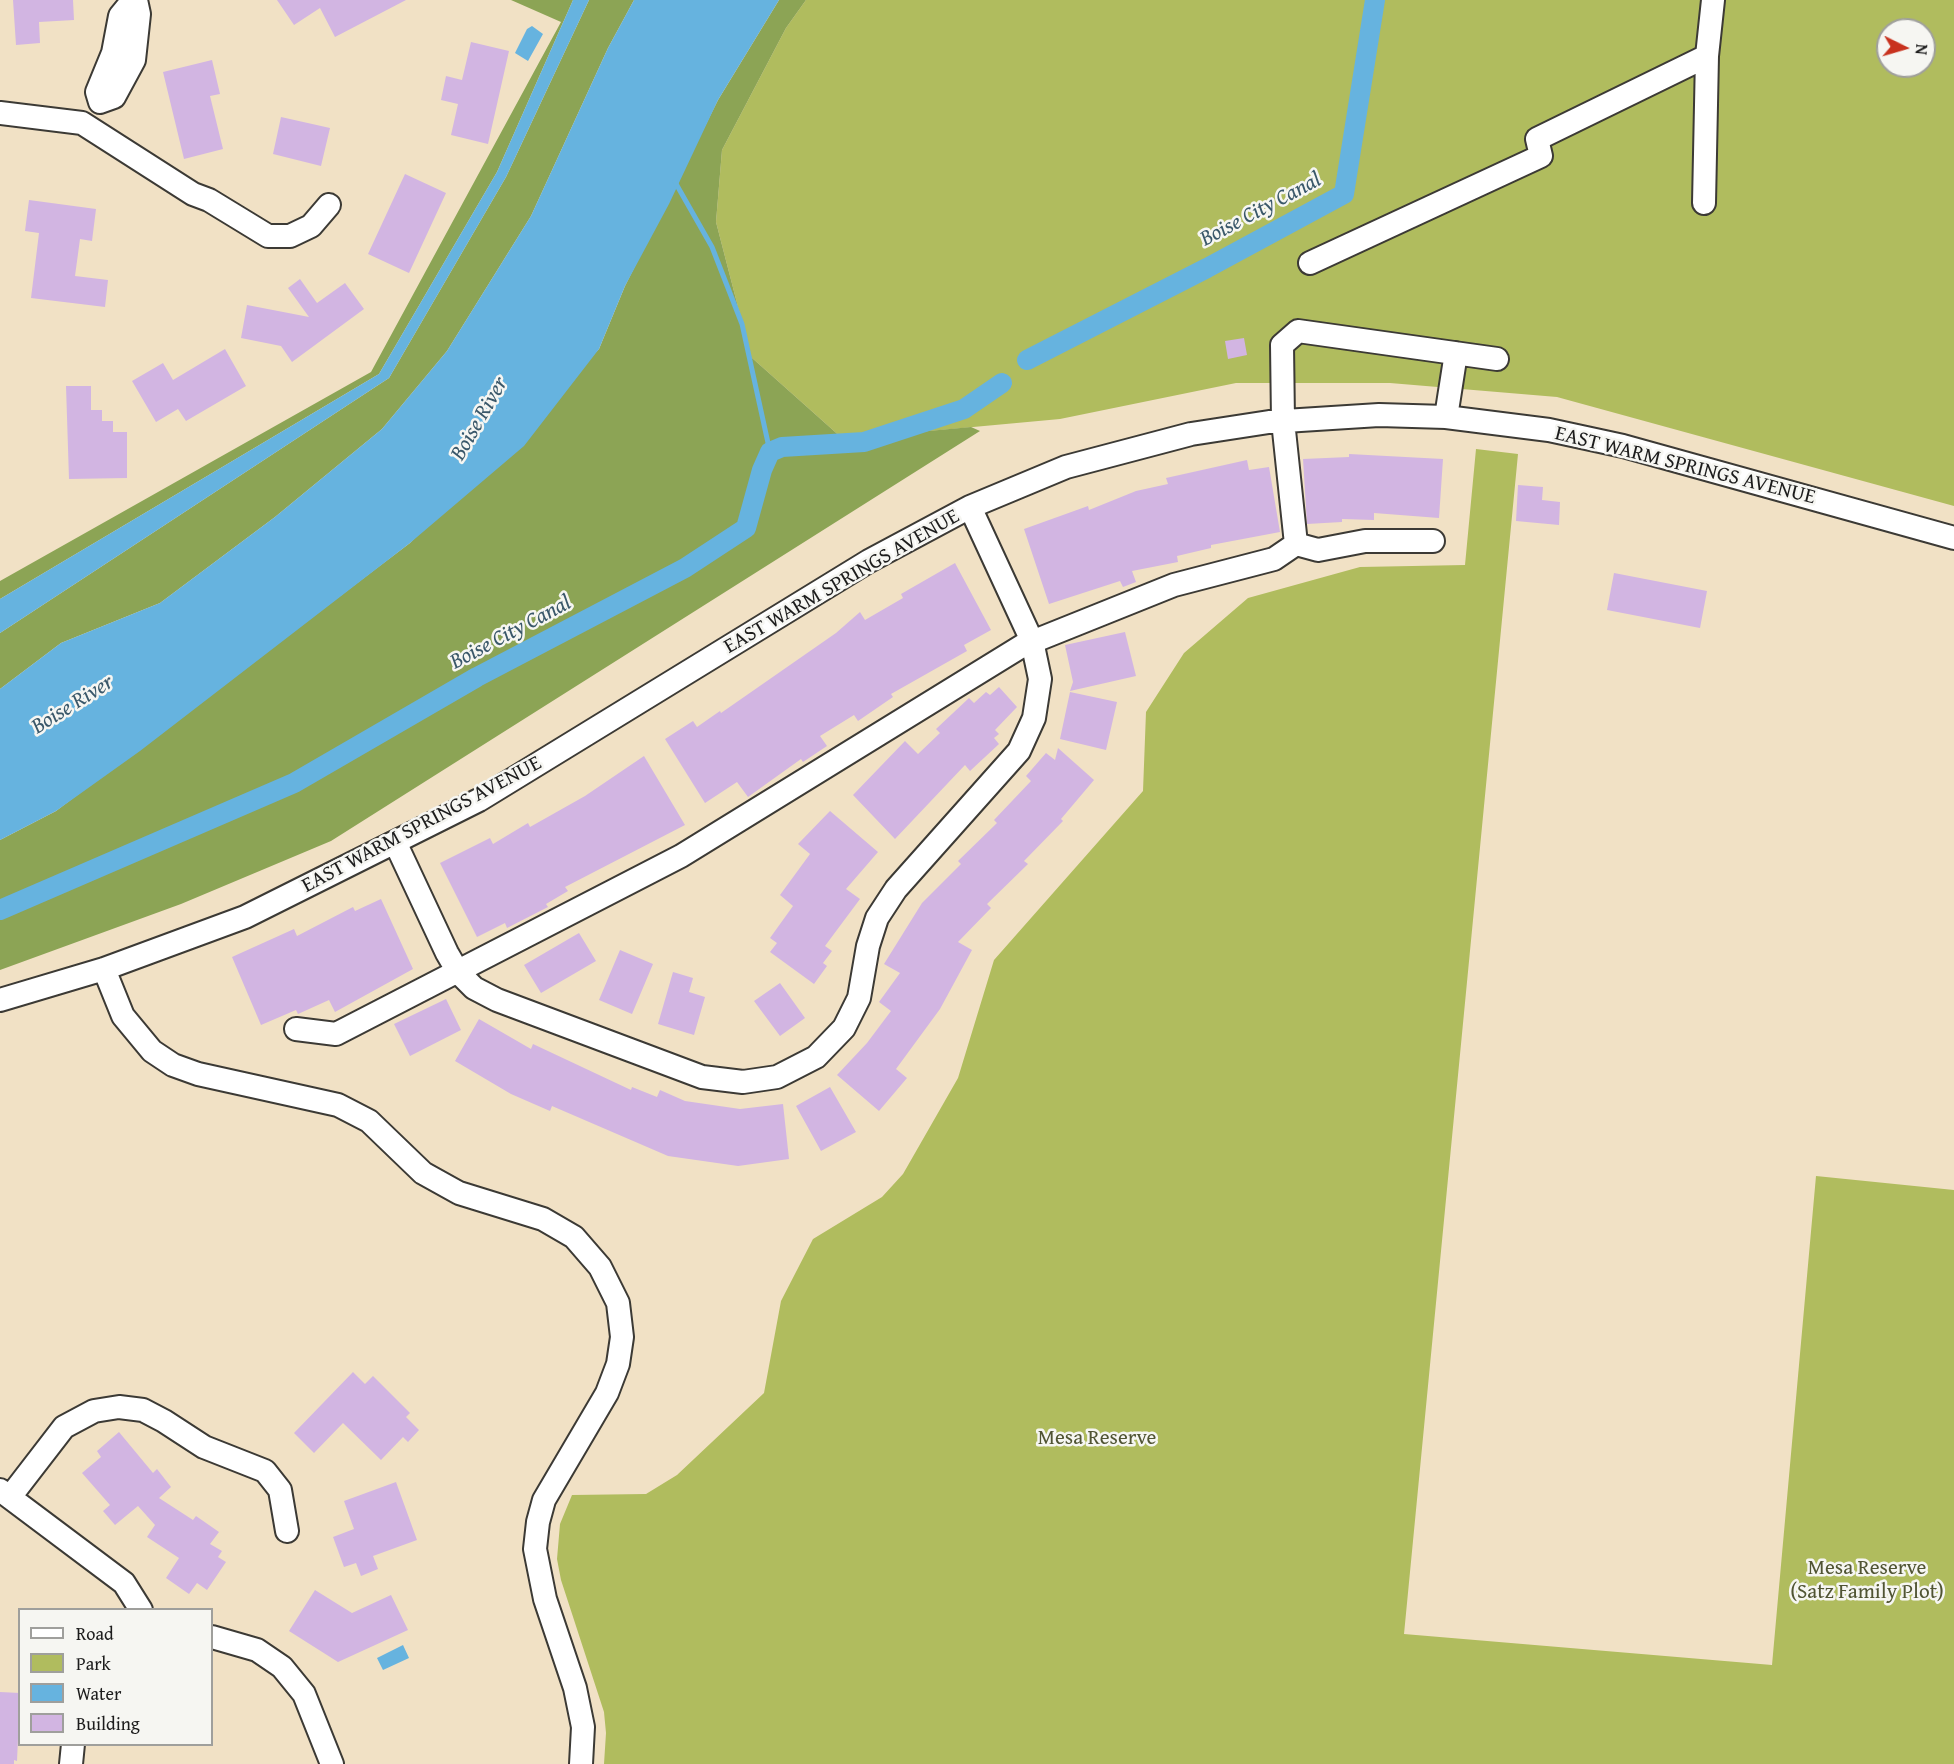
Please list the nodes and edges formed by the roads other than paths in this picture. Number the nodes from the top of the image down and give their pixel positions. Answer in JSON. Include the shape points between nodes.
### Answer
{"nodes":[{"id":1,"x":135,"y":0,"type":"edge"},
{"id":2,"x":1713,"y":0,"type":"edge"},
{"id":3,"x":1707,"y":56,"type":"junction"},
{"id":4,"x":0,"y":113,"type":"edge"},
{"id":5,"x":82,"y":123,"type":"junction"},
{"id":6,"x":1704,"y":203,"type":"dead end"},
{"id":7,"x":329,"y":205,"type":"dead end"},
{"id":8,"x":1310,"y":263,"type":"dead end"},
{"id":9,"x":1456,"y":353,"type":"junction"},
{"id":10,"x":1497,"y":359,"type":"dead end"},
{"id":11,"x":1446,"y":417,"type":"junction"},
{"id":12,"x":1283,"y":421,"type":"junction"},
{"id":13,"x":970,"y":507,"type":"junction"},
{"id":14,"x":1954,"y":538,"type":"edge"},
{"id":15,"x":1433,"y":542,"type":"dead end"},
{"id":16,"x":1296,"y":544,"type":"junction"},
{"id":17,"x":1032,"y":641,"type":"junction"},
{"id":18,"x":395,"y":842,"type":"junction"},
{"id":19,"x":104,"y":969,"type":"junction"},
{"id":20,"x":458,"y":972,"type":"junction"},
{"id":21,"x":0,"y":1000,"type":"edge"},
{"id":22,"x":296,"y":1029,"type":"dead end"},
{"id":23,"x":5,"y":1493,"type":"edge"},
{"id":24,"x":287,"y":1531,"type":"dead end"},
{"id":25,"x":140,"y":1608,"type":"edge"},
{"id":26,"x":213,"y":1637,"type":"edge"},
{"id":27,"x":73,"y":1746,"type":"edge"},
{"id":28,"x":71,"y":1764,"type":"edge"},
{"id":29,"x":332,"y":1764,"type":"edge"},
{"id":30,"x":581,"y":1764,"type":"edge"}],
"edges":[{"from":1,"to":5,"type":"street","via":[[120,16],[112,53],[97,92],[100,102]]},
{"from":2,"to":3,"type":"street"},
{"from":3,"to":6,"type":"street"},
{"from":3,"to":8,"type":"street","via":[[1537,139],[1541,156]]},
{"from":4,"to":5,"type":"street"},
{"from":5,"to":7,"type":"street","via":[[193,194],[268,236],[291,236],[311,226]]},
{"from":9,"to":10,"type":"street"},
{"from":9,"to":11,"type":"street"},
{"from":9,"to":12,"type":"street","via":[[1298,331],[1282,345]]},
{"from":11,"to":12,"type":"street","name":"EAST WARM SPRINGS AVENUE"},
{"from":11,"to":14,"type":"street","name":"EAST WARM SPRINGS AVENUE","via":[[1549,430],[1623,446]]},
{"from":12,"to":13,"type":"street","name":"EAST WARM SPRINGS AVENUE","via":[[1191,434],[1123,450],[1066,467]]},
{"from":12,"to":16,"type":"street"},
{"from":13,"to":17,"type":"street"},
{"from":13,"to":18,"type":"street","name":"EAST WARM SPRINGS AVENUE","via":[[869,561],[524,774]]},
{"from":15,"to":16,"type":"street","via":[[1365,541],[1318,550]]},
{"from":16,"to":17,"type":"street","via":[[1274,559],[1174,585]]},
{"from":17,"to":20,"type":"street","via":[[681,856]]},
{"from":17,"to":20,"type":"street","via":[[1040,680],[1034,718],[1019,751],[896,889],[877,918],[859,998],[844,1028],[816,1058],[777,1077],[742,1082],[702,1077],[497,1000],[474,988]]},
{"from":18,"to":19,"type":"street","name":"EAST WARM SPRINGS AVENUE","via":[[245,917]]},
{"from":18,"to":20,"type":"street"},
{"from":19,"to":21,"type":"street","name":"EAST WARM SPRINGS AVENUE"},
{"from":19,"to":30,"type":"street","via":[[123,1016],[152,1051],[173,1065],[338,1105],[369,1121],[423,1173],[459,1193],[543,1219],[574,1237],[600,1267],[618,1304],[622,1337],[618,1364],[607,1393],[544,1500],[535,1549],[545,1599],[584,1728]]},
{"from":20,"to":22,"type":"street","via":[[336,1034]]},
{"from":23,"to":24,"type":"street","via":[[64,1427],[94,1411],[119,1407],[143,1410],[204,1447],[265,1471],[280,1490]]},
{"from":23,"to":25,"type":"street","via":[[124,1583]]},
{"from":26,"to":29,"type":"street","via":[[257,1650],[282,1667],[304,1694]]},
{"from":27,"to":28,"type":"street"}]}
